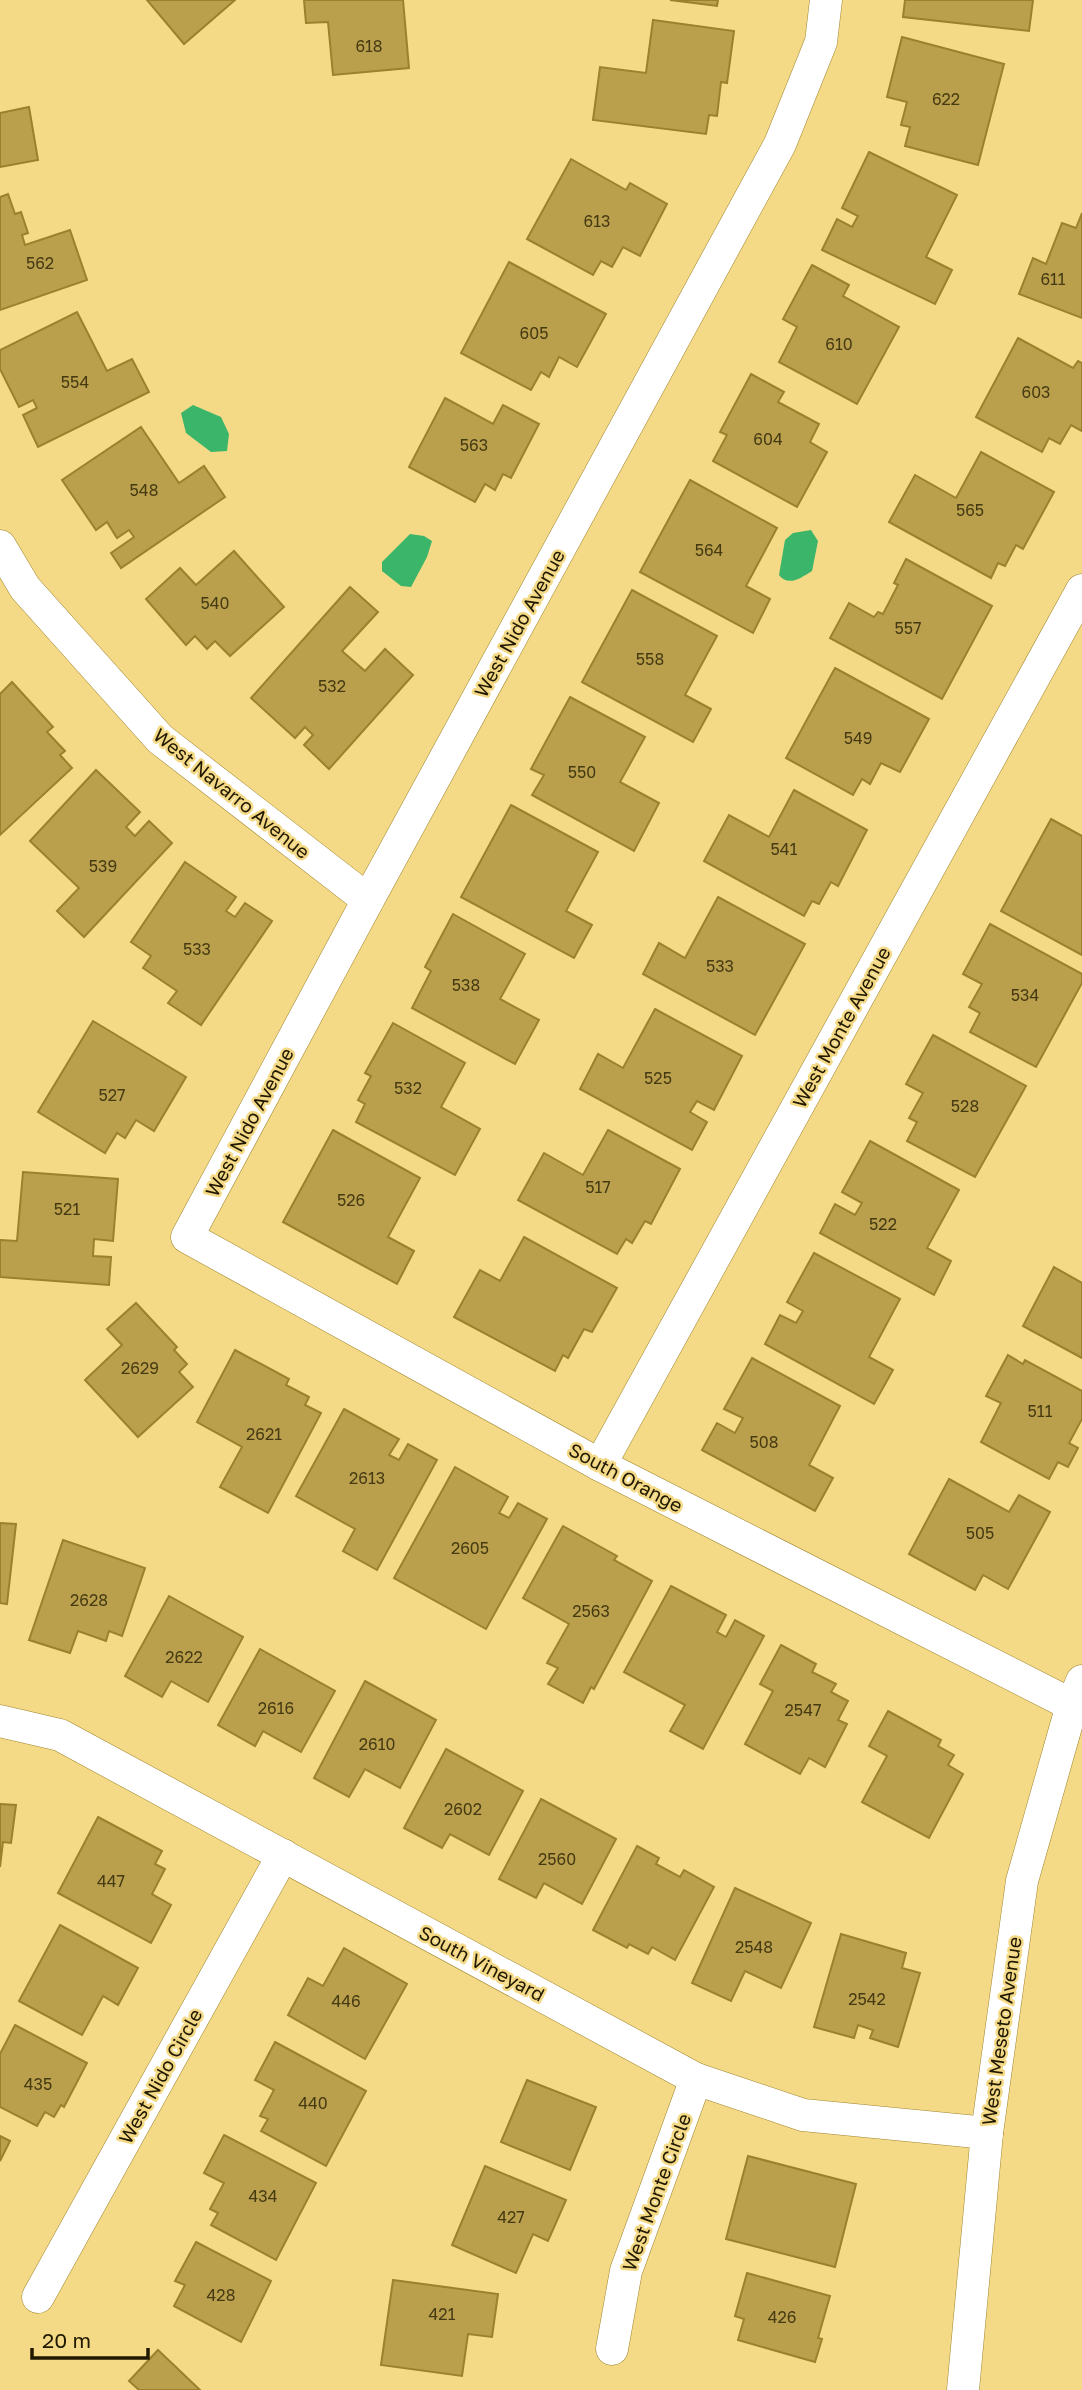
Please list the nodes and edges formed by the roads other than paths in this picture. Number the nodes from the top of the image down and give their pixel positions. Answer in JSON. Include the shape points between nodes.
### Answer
{"nodes":[{"id":1,"x":826,"y":0,"type":"edge"},
{"id":2,"x":0,"y":546,"type":"edge"},
{"id":3,"x":1082,"y":590,"type":"edge"},
{"id":4,"x":368,"y":900,"type":"junction"},
{"id":5,"x":187,"y":1237,"type":"joint"},
{"id":6,"x":600,"y":1465,"type":"junction"},
{"id":7,"x":1077,"y":1693,"type":"edge"},
{"id":8,"x":0,"y":1721,"type":"edge"},
{"id":9,"x":283,"y":1855,"type":"junction"},
{"id":10,"x":696,"y":2079,"type":"junction"},
{"id":11,"x":987,"y":2133,"type":"junction"},
{"id":12,"x":38,"y":2297,"type":"dead end"},
{"id":13,"x":612,"y":2348,"type":"dead end"},
{"id":14,"x":963,"y":2390,"type":"edge"}],
"edges":[{"from":1,"to":4,"type":"street","name":"West Nido Avenue","via":[[821,41],[780,144]]},
{"from":2,"to":4,"type":"street","name":"West Navarro Avenue","via":[[25,588],[160,739]]},
{"from":3,"to":6,"type":"street","name":"West Monte Avenue"},
{"from":4,"to":5,"type":"street","name":"West Nido Avenue"},
{"from":5,"to":6,"type":"street","name":"South Orange"},
{"from":6,"to":7,"type":"street","name":"South Orange"},
{"from":7,"to":11,"type":"street","name":"West Meseto Avenue","via":[[1022,1881]]},
{"from":8,"to":9,"type":"street","name":"South Vineyard","via":[[60,1735]]},
{"from":9,"to":10,"type":"street","name":"South Vineyard"},
{"from":9,"to":12,"type":"street","name":"West Nido Circle"},
{"from":10,"to":11,"type":"street","name":"South Vineyard","via":[[803,2115]]},
{"from":10,"to":13,"type":"street","name":"West Monte Circle","via":[[626,2271]]},
{"from":11,"to":14,"type":"street","name":"West Meseto Avenue"}]}
